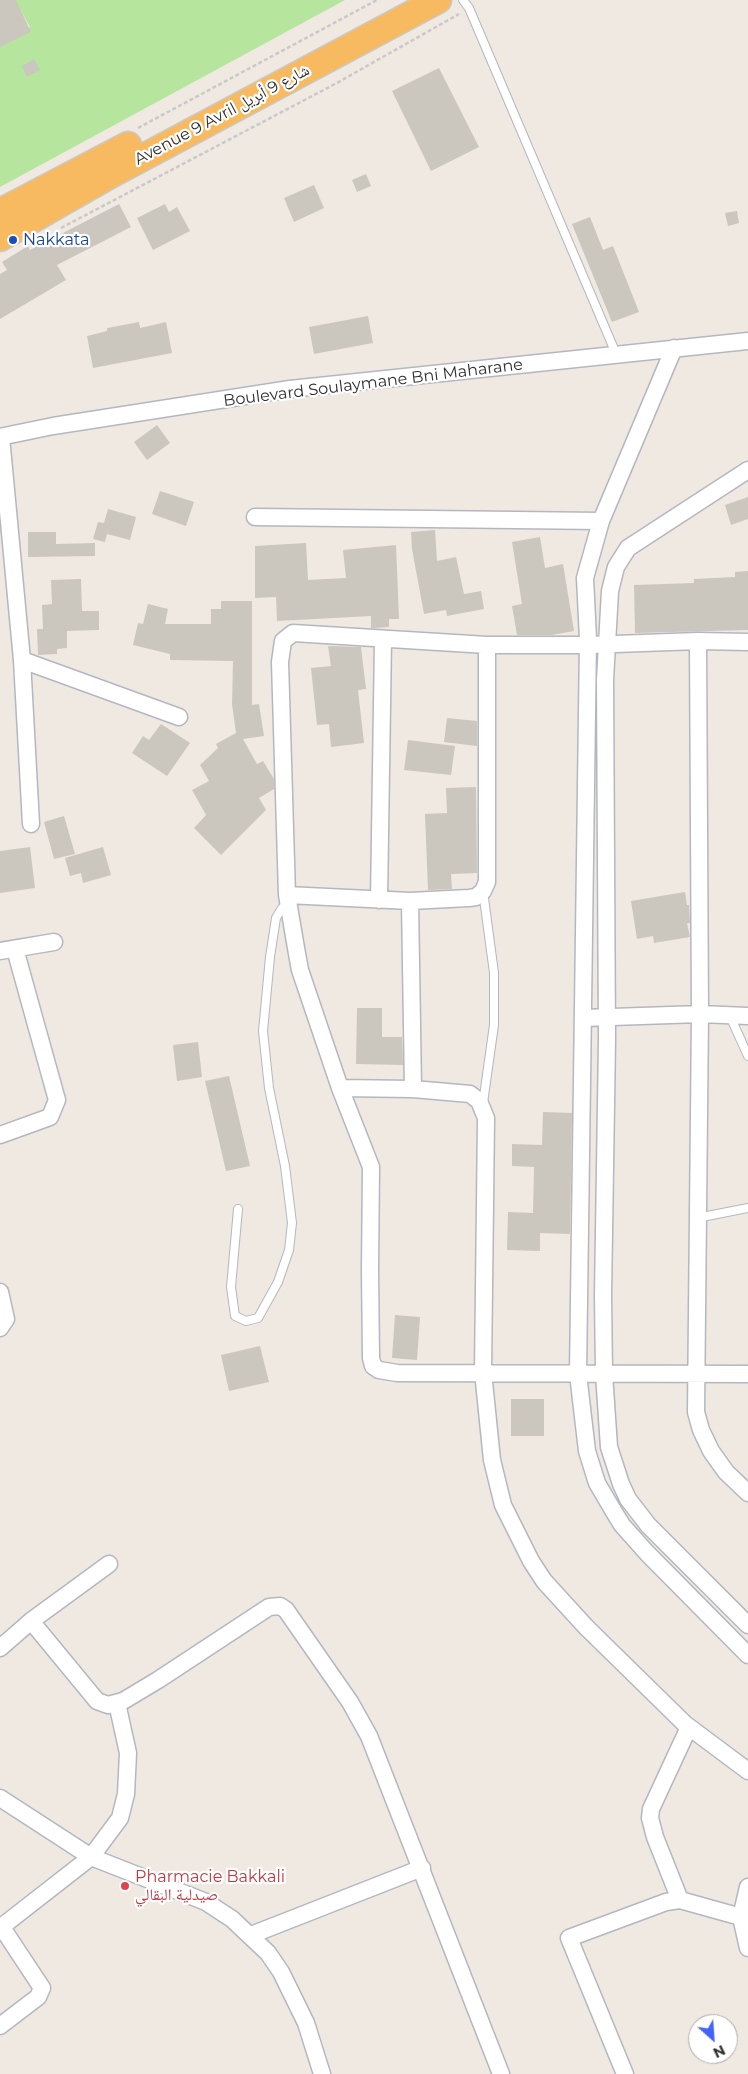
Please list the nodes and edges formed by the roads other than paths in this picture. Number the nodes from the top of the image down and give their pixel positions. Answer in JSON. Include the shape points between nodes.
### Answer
{"nodes":[{"id":1,"x":400,"y":0,"type":"edge"},
{"id":2,"x":438,"y":0,"type":"edge"},
{"id":3,"x":463,"y":0,"type":"edge"},
{"id":4,"x":2,"y":231,"type":"edge"},
{"id":5,"x":748,"y":341,"type":"edge"},
{"id":6,"x":674,"y":348,"type":"junction"},
{"id":7,"x":617,"y":356,"type":"junction"},
{"id":8,"x":1,"y":437,"type":"edge"},
{"id":9,"x":748,"y":470,"type":"edge"},
{"id":10,"x":255,"y":517,"type":"dead end"},
{"id":11,"x":601,"y":521,"type":"junction"},
{"id":12,"x":383,"y":640,"type":"junction"},
{"id":13,"x":698,"y":641,"type":"junction"},
{"id":14,"x":748,"y":642,"type":"edge"},
{"id":15,"x":607,"y":643,"type":"junction"},
{"id":16,"x":487,"y":645,"type":"junction"},
{"id":17,"x":588,"y":645,"type":"junction"},
{"id":18,"x":22,"y":660,"type":"junction"},
{"id":19,"x":178,"y":717,"type":"dead end"},
{"id":20,"x":31,"y":824,"type":"dead end"},
{"id":21,"x":483,"y":891,"type":"junction"},
{"id":22,"x":379,"y":900,"type":"junction"},
{"id":23,"x":288,"y":901,"type":"junction"},
{"id":24,"x":410,"y":901,"type":"junction"},
{"id":25,"x":54,"y":942,"type":"dead end"},
{"id":26,"x":7,"y":950,"type":"edge"},
{"id":27,"x":700,"y":1014,"type":"junction"},
{"id":28,"x":730,"y":1016,"type":"junction"},
{"id":29,"x":748,"y":1016,"type":"edge"},
{"id":30,"x":583,"y":1018,"type":"junction"},
{"id":31,"x":607,"y":1018,"type":"junction"},
{"id":32,"x":748,"y":1056,"type":"edge"},
{"id":33,"x":340,"y":1088,"type":"junction"},
{"id":34,"x":413,"y":1089,"type":"junction"},
{"id":35,"x":482,"y":1106,"type":"junction"},
{"id":36,"x":0,"y":1135,"type":"edge"},
{"id":37,"x":748,"y":1208,"type":"edge"},
{"id":38,"x":238,"y":1209,"type":"dead end"},
{"id":39,"x":697,"y":1218,"type":"junction"},
{"id":40,"x":0,"y":1292,"type":"edge"},
{"id":41,"x":0,"y":1328,"type":"edge"},
{"id":42,"x":483,"y":1372,"type":"junction"},
{"id":43,"x":695,"y":1373,"type":"junction"},
{"id":44,"x":578,"y":1374,"type":"junction"},
{"id":45,"x":604,"y":1374,"type":"junction"},
{"id":46,"x":748,"y":1374,"type":"edge"},
{"id":47,"x":748,"y":1493,"type":"edge"},
{"id":48,"x":109,"y":1564,"type":"dead end"},
{"id":49,"x":31,"y":1622,"type":"junction"},
{"id":50,"x":748,"y":1625,"type":"edge"},
{"id":51,"x":0,"y":1648,"type":"edge"},
{"id":52,"x":748,"y":1654,"type":"edge"},
{"id":53,"x":117,"y":1703,"type":"junction"},
{"id":54,"x":689,"y":1727,"type":"junction"},
{"id":55,"x":748,"y":1771,"type":"edge"},
{"id":56,"x":0,"y":1798,"type":"edge"},
{"id":57,"x":91,"y":1858,"type":"junction"},
{"id":58,"x":422,"y":1868,"type":"junction"},
{"id":59,"x":748,"y":1887,"type":"edge"},
{"id":60,"x":680,"y":1900,"type":"junction"},
{"id":61,"x":742,"y":1917,"type":"junction"},
{"id":62,"x":1,"y":1927,"type":"edge"},
{"id":63,"x":251,"y":1935,"type":"junction"},
{"id":64,"x":748,"y":1948,"type":"edge"},
{"id":65,"x":0,"y":2026,"type":"edge"},
{"id":66,"x":322,"y":2074,"type":"edge"},
{"id":67,"x":501,"y":2074,"type":"edge"},
{"id":68,"x":625,"y":2074,"type":"edge"}],
"edges":[{"from":1,"to":4,"type":"highway","name":"Avenue 9 Avril شارع 9 أبريل"},
{"from":2,"to":4,"type":"highway","name":"Avenue 9 Avril شارع 9 أبريل"},
{"from":3,"to":7,"type":"lane"},
{"from":5,"to":6,"type":"street","name":"Boulevard Soulaymane Bni Maharane"},
{"from":6,"to":7,"type":"street","name":"Boulevard Soulaymane Bni Maharane"},
{"from":6,"to":11,"type":"street"},
{"from":7,"to":8,"type":"street","name":"Boulevard Soulaymane Bni Maharane","via":[[290,389]]},
{"from":8,"to":18,"type":"street"},
{"from":9,"to":15,"type":"street","via":[[628,548],[612,580]]},
{"from":10,"to":11,"type":"street"},
{"from":11,"to":17,"type":"street","via":[[585,578]]},
{"from":12,"to":16,"type":"street"},
{"from":12,"to":22,"type":"street"},
{"from":12,"to":23,"type":"street","via":[[293,633],[283,641],[280,662]]},
{"from":13,"to":14,"type":"street"},
{"from":13,"to":15,"type":"street"},
{"from":13,"to":27,"type":"street"},
{"from":15,"to":17,"type":"street"},
{"from":15,"to":31,"type":"street"},
{"from":16,"to":17,"type":"street"},
{"from":16,"to":21,"type":"street","via":[[487,882]]},
{"from":17,"to":30,"type":"street"},
{"from":18,"to":19,"type":"street"},
{"from":18,"to":20,"type":"street"},
{"from":21,"to":24,"type":"street","via":[[470,898]]},
{"from":21,"to":35,"type":"lane","via":[[494,973],[494,1025]]},
{"from":22,"to":23,"type":"street"},
{"from":22,"to":24,"type":"street"},
{"from":23,"to":33,"type":"street","via":[[300,970]]},
{"from":23,"to":38,"type":"lane","via":[[276,918],[263,1032],[292,1223],[289,1250],[278,1282],[258,1318],[246,1321],[235,1316],[231,1287]]},
{"from":24,"to":34,"type":"street"},
{"from":25,"to":26,"type":"street"},
{"from":26,"to":36,"type":"street","via":[[57,1100],[50,1117]]},
{"from":27,"to":28,"type":"street"},
{"from":27,"to":31,"type":"street"},
{"from":27,"to":39,"type":"street"},
{"from":28,"to":29,"type":"street"},
{"from":28,"to":32,"type":"lane"},
{"from":30,"to":31,"type":"street"},
{"from":30,"to":44,"type":"street"},
{"from":31,"to":45,"type":"street"},
{"from":33,"to":34,"type":"street"},
{"from":33,"to":42,"type":"street","via":[[371,1167],[373,1366],[397,1373]]},
{"from":34,"to":35,"type":"street","via":[[470,1094]]},
{"from":35,"to":42,"type":"street","via":[[486,1128]]},
{"from":37,"to":39,"type":"lane"},
{"from":39,"to":43,"type":"street"},
{"from":40,"to":41,"type":"street","via":[[6,1320]]},
{"from":42,"to":44,"type":"street"},
{"from":42,"to":54,"type":"street","via":[[492,1460],[502,1505],[530,1561],[586,1627]]},
{"from":43,"to":45,"type":"street"},
{"from":43,"to":46,"type":"street"},
{"from":43,"to":47,"type":"street","via":[[696,1412],[701,1430],[726,1472]]},
{"from":44,"to":45,"type":"street"},
{"from":44,"to":52,"type":"street","via":[[587,1451],[597,1483],[610,1506],[622,1525],[647,1552]]},
{"from":45,"to":50,"type":"street","via":[[609,1447],[615,1471],[628,1499],[671,1550]]},
{"from":48,"to":49,"type":"street"},
{"from":49,"to":51,"type":"street"},
{"from":49,"to":53,"type":"street","via":[[97,1701],[108,1705]]},
{"from":53,"to":57,"type":"street","via":[[128,1753],[126,1794],[120,1818]]},
{"from":53,"to":58,"type":"street","via":[[269,1607],[284,1608],[309,1640],[364,1727]]},
{"from":54,"to":55,"type":"street"},
{"from":54,"to":60,"type":"street","via":[[650,1809],[655,1837]]},
{"from":56,"to":57,"type":"street"},
{"from":57,"to":62,"type":"street"},
{"from":57,"to":63,"type":"street","via":[[206,1902]]},
{"from":58,"to":63,"type":"street"},
{"from":58,"to":67,"type":"street"},
{"from":59,"to":61,"type":"street"},
{"from":60,"to":61,"type":"street"},
{"from":60,"to":68,"type":"street","via":[[666,1902],[568,1938]]},
{"from":61,"to":64,"type":"street"},
{"from":62,"to":65,"type":"street","via":[[42,1988],[38,1997]]},
{"from":63,"to":66,"type":"street","via":[[268,1952],[292,1991]]}]}
